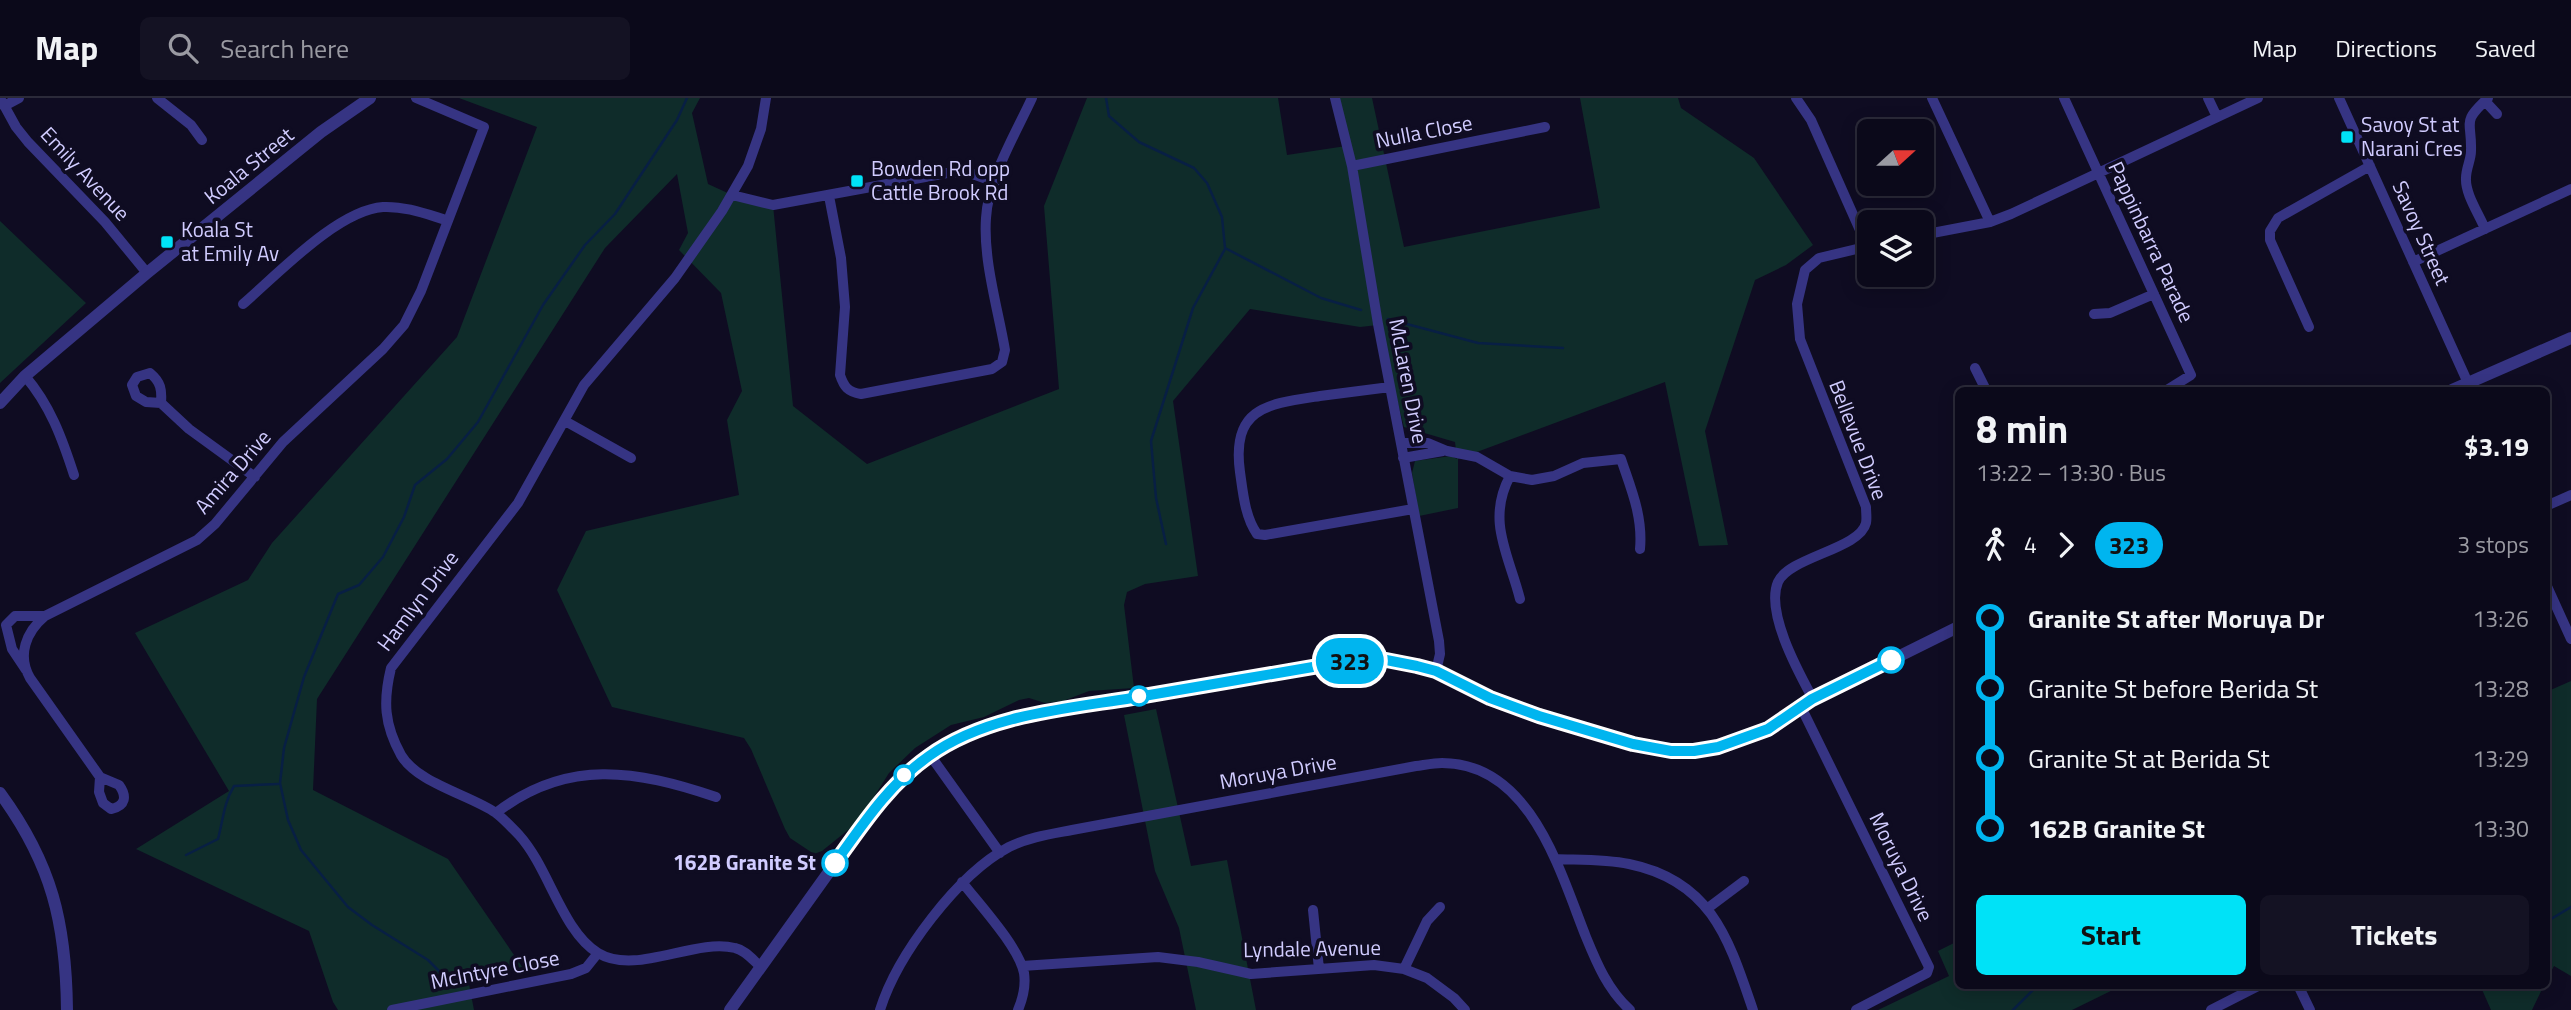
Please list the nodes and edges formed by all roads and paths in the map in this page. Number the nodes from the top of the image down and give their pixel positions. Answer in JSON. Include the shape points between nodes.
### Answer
{"nodes":[{"id":1,"x":19,"y":98,"type":"edge"},
{"id":2,"x":157,"y":98,"type":"edge"},
{"id":3,"x":370,"y":98,"type":"edge"},
{"id":4,"x":416,"y":98,"type":"edge"},
{"id":5,"x":766,"y":98,"type":"edge"},
{"id":6,"x":1032,"y":98,"type":"edge"},
{"id":7,"x":1335,"y":98,"type":"edge"},
{"id":8,"x":1796,"y":98,"type":"edge"},
{"id":9,"x":1931,"y":98,"type":"edge"},
{"id":10,"x":2064,"y":98,"type":"edge"},
{"id":11,"x":2208,"y":98,"type":"edge"},
{"id":12,"x":2258,"y":98,"type":"edge"},
{"id":13,"x":2339,"y":98,"type":"edge"},
{"id":14,"x":2486,"y":99,"type":"edge"},
{"id":15,"x":2,"y":102,"type":"edge"},
{"id":16,"x":2497,"y":114,"type":"dead end"},
{"id":17,"x":2217,"y":117,"type":"junction"},
{"id":18,"x":1545,"y":127,"type":"dead end"},
{"id":19,"x":202,"y":140,"type":"dead end"},
{"id":20,"x":1352,"y":166,"type":"junction"},
{"id":21,"x":2370,"y":166,"type":"junction"},
{"id":22,"x":2098,"y":173,"type":"junction"},
{"id":23,"x":995,"y":182,"type":"junction"},
{"id":24,"x":2571,"y":189,"type":"edge"},
{"id":25,"x":732,"y":195,"type":"junction"},
{"id":26,"x":829,"y":196,"type":"junction"},
{"id":27,"x":446,"y":220,"type":"junction"},
{"id":28,"x":1857,"y":222,"type":"edge"},
{"id":29,"x":1990,"y":222,"type":"junction"},
{"id":30,"x":2485,"y":229,"type":"junction"},
{"id":31,"x":1934,"y":233,"type":"edge"},
{"id":32,"x":1857,"y":249,"type":"edge"},
{"id":33,"x":2413,"y":262,"type":"junction"},
{"id":34,"x":147,"y":273,"type":"junction"},
{"id":35,"x":2154,"y":294,"type":"junction"},
{"id":36,"x":243,"y":304,"type":"dead end"},
{"id":37,"x":2094,"y":314,"type":"dead end"},
{"id":38,"x":2309,"y":327,"type":"dead end"},
{"id":39,"x":2571,"y":338,"type":"edge"},
{"id":40,"x":1975,"y":368,"type":"dead end"},
{"id":41,"x":25,"y":376,"type":"junction"},
{"id":42,"x":1390,"y":387,"type":"junction"},
{"id":43,"x":1984,"y":387,"type":"edge"},
{"id":44,"x":2172,"y":387,"type":"edge"},
{"id":45,"x":2458,"y":387,"type":"edge"},
{"id":46,"x":2460,"y":387,"type":"edge"},
{"id":47,"x":0,"y":403,"type":"edge"},
{"id":48,"x":161,"y":403,"type":"dead end"},
{"id":49,"x":565,"y":421,"type":"junction"},
{"id":50,"x":1401,"y":443,"type":"junction"},
{"id":51,"x":1447,"y":451,"type":"junction"},
{"id":52,"x":631,"y":458,"type":"dead end"},
{"id":53,"x":1404,"y":458,"type":"junction"},
{"id":54,"x":74,"y":475,"type":"dead end"},
{"id":55,"x":1510,"y":476,"type":"junction"},
{"id":56,"x":255,"y":477,"type":"junction"},
{"id":57,"x":2571,"y":495,"type":"edge"},
{"id":58,"x":2550,"y":504,"type":"edge"},
{"id":59,"x":1413,"y":509,"type":"junction"},
{"id":60,"x":1640,"y":549,"type":"dead end"},
{"id":61,"x":2550,"y":593,"type":"edge"},
{"id":62,"x":1520,"y":599,"type":"dead end"},
{"id":63,"x":45,"y":616,"type":"junction"},
{"id":64,"x":1955,"y":628,"type":"edge"},
{"id":65,"x":8,"y":639,"type":"junction"},
{"id":66,"x":27,"y":639,"type":"junction"},
{"id":67,"x":2571,"y":639,"type":"edge"},
{"id":68,"x":26,"y":670,"type":"junction"},
{"id":69,"x":1436,"y":671,"type":"junction"},
{"id":70,"x":1804,"y":683,"type":"junction"},
{"id":71,"x":1826,"y":692,"type":"junction"},
{"id":72,"x":1812,"y":699,"type":"junction"},
{"id":73,"x":1801,"y":707,"type":"junction"},
{"id":74,"x":930,"y":755,"type":"junction"},
{"id":75,"x":100,"y":777,"type":"dead end"},
{"id":76,"x":0,"y":793,"type":"edge"},
{"id":77,"x":716,"y":797,"type":"dead end"},
{"id":78,"x":496,"y":813,"type":"junction"},
{"id":79,"x":1000,"y":853,"type":"junction"},
{"id":80,"x":1555,"y":859,"type":"junction"},
{"id":81,"x":1744,"y":881,"type":"dead end"},
{"id":82,"x":962,"y":882,"type":"junction"},
{"id":83,"x":1440,"y":907,"type":"dead end"},
{"id":84,"x":1708,"y":908,"type":"junction"},
{"id":85,"x":1312,"y":910,"type":"dead end"},
{"id":86,"x":598,"y":953,"type":"junction"},
{"id":87,"x":1022,"y":965,"type":"junction"},
{"id":88,"x":760,"y":966,"type":"junction"},
{"id":89,"x":1319,"y":969,"type":"junction"},
{"id":90,"x":1404,"y":969,"type":"junction"},
{"id":91,"x":2252,"y":989,"type":"edge"},
{"id":92,"x":2300,"y":989,"type":"edge"},
{"id":93,"x":67,"y":1010,"type":"edge"},
{"id":94,"x":392,"y":1010,"type":"edge"},
{"id":95,"x":730,"y":1010,"type":"edge"},
{"id":96,"x":880,"y":1010,"type":"edge"},
{"id":97,"x":1018,"y":1010,"type":"edge"},
{"id":98,"x":1465,"y":1010,"type":"edge"},
{"id":99,"x":1630,"y":1010,"type":"edge"},
{"id":100,"x":1753,"y":1010,"type":"edge"},
{"id":101,"x":1856,"y":1010,"type":"edge"},
{"id":102,"x":2211,"y":1010,"type":"edge"},
{"id":103,"x":2310,"y":1010,"type":"edge"}],
"edges":[{"from":1,"to":15,"type":"street"},
{"from":2,"to":19,"type":"street"},
{"from":3,"to":34,"type":"street","name":"Koala Street","via":[[321,132]]},
{"from":4,"to":27,"type":"street","name":"Amira Drive","via":[[484,127]]},
{"from":5,"to":25,"type":"street","name":"Hamlyn Drive","via":[[761,130]]},
{"from":6,"to":23,"type":"street"},
{"from":7,"to":20,"type":"street","name":"McLaren Drive"},
{"from":8,"to":28,"type":"street","via":[[1811,120]]},
{"from":9,"to":29,"type":"street"},
{"from":10,"to":22,"type":"street","name":"Pappinbarra Parade"},
{"from":11,"to":17,"type":"street"},
{"from":12,"to":17,"type":"street"},
{"from":13,"to":21,"type":"street","name":"Savoy Street"},
{"from":14,"to":16,"type":"street"},
{"from":14,"to":30,"type":"street","via":[[2468,124],[2471,152],[2466,178]]},
{"from":15,"to":34,"type":"street","name":"Emily Avenue","via":[[28,142]]},
{"from":17,"to":22,"type":"street"},
{"from":18,"to":20,"type":"street","name":"Nulla Close"},
{"from":20,"to":42,"type":"street","name":"McLaren Drive"},
{"from":21,"to":33,"type":"street","name":"Savoy Street"},
{"from":21,"to":38,"type":"street","via":[[2272,223],[2270,240]]},
{"from":22,"to":29,"type":"street"},
{"from":22,"to":35,"type":"street","name":"Pappinbarra Parade"},
{"from":23,"to":26,"type":"street","via":[[967,172],[947,173]]},
{"from":23,"to":26,"type":"street","via":[[986,216],[986,247],[1005,351],[1002,362],[992,369],[861,394],[843,385],[840,375],[845,307]]},
{"from":24,"to":30,"type":"street"},
{"from":25,"to":26,"type":"street","via":[[773,205]]},
{"from":25,"to":49,"type":"street","name":"Hamlyn Drive","via":[[675,278],[584,386]]},
{"from":27,"to":36,"type":"street","via":[[396,207],[359,212],[335,225]]},
{"from":27,"to":56,"type":"street","name":"Amira Drive","via":[[404,325],[284,442]]},
{"from":29,"to":31,"type":"street"},
{"from":30,"to":33,"type":"street"},
{"from":32,"to":70,"type":"street","name":"Bellevue Drive","via":[[1819,258],[1805,270],[1797,304],[1800,339],[1866,507],[1866,525],[1858,536],[1788,570],[1777,583],[1783,635]]},
{"from":33,"to":45,"type":"street","name":"Savoy Street"},
{"from":34,"to":41,"type":"street","name":"Koala Street"},
{"from":35,"to":37,"type":"street","via":[[2110,313]]},
{"from":35,"to":44,"type":"street","name":"Pappinbarra Parade","via":[[2191,375]]},
{"from":39,"to":46,"type":"street"},
{"from":40,"to":43,"type":"street"},
{"from":41,"to":47,"type":"street","name":"Koala Street"},
{"from":41,"to":54,"type":"street","via":[[46,402]]},
{"from":42,"to":50,"type":"street","name":"McLaren Drive"},
{"from":42,"to":59,"type":"street","via":[[1279,402],[1256,413],[1237,450],[1248,515],[1257,534],[1265,535]]},
{"from":48,"to":56,"type":"street"},
{"from":49,"to":52,"type":"street"},
{"from":49,"to":78,"type":"street","name":"Hamlyn Drive","via":[[518,503],[391,668],[384,697],[388,726],[402,758],[423,775]]},
{"from":50,"to":51,"type":"street","via":[[1428,443]]},
{"from":50,"to":53,"type":"street","name":"McLaren Drive"},
{"from":51,"to":53,"type":"street"},
{"from":51,"to":55,"type":"street","via":[[1477,457]]},
{"from":53,"to":59,"type":"street","name":"McLaren Drive"},
{"from":55,"to":60,"type":"street","via":[[1544,479],[1583,463],[1620,459],[1638,510]]},
{"from":55,"to":62,"type":"street","via":[[1499,515],[1502,545]]},
{"from":56,"to":63,"type":"street","name":"Amira Drive","via":[[197,540]]},
{"from":57,"to":58,"type":"street"},
{"from":59,"to":69,"type":"street","name":"McLaren Drive","via":[[1439,641]]},
{"from":61,"to":67,"type":"street"},
{"from":63,"to":65,"type":"street","via":[[12,617],[6,625]]},
{"from":63,"to":66,"type":"street","name":"Amira Drive"},
{"from":64,"to":71,"type":"street"},
{"from":65,"to":66,"type":"street"},
{"from":65,"to":68,"type":"street"},
{"from":66,"to":68,"type":"street"},
{"from":68,"to":75,"type":"street"},
{"from":69,"to":73,"type":"street","via":[[1539,716],[1671,751],[1694,751],[1744,739]]},
{"from":69,"to":74,"type":"street","via":[[1376,658],[1347,661],[1017,719],[967,734]]},
{"from":70,"to":71,"type":"street"},
{"from":70,"to":72,"type":"street","name":"Bellevue Drive"},
{"from":71,"to":72,"type":"street"},
{"from":72,"to":73,"type":"street"},
{"from":73,"to":101,"type":"street","name":"Moruya Drive","via":[[1929,967],[1927,973]]},
{"from":74,"to":79,"type":"street"},
{"from":74,"to":88,"type":"street","via":[[879,802]]},
{"from":76,"to":93,"type":"street","via":[[33,844],[57,908],[65,948]]},
{"from":77,"to":78,"type":"street","via":[[638,776],[591,774],[547,782]]},
{"from":78,"to":86,"type":"street","name":"Hamlyn Drive","via":[[540,862],[572,927]]},
{"from":79,"to":80,"type":"street","name":"Moruya Drive","via":[[1050,834],[1444,763],[1470,768],[1507,788],[1540,827]]},
{"from":79,"to":82,"type":"street","name":"Moruya Drive"},
{"from":80,"to":84,"type":"street","via":[[1646,869],[1672,880]]},
{"from":80,"to":99,"type":"street","name":"Moruya Drive","via":[[1597,964]]},
{"from":81,"to":84,"type":"street"},
{"from":82,"to":87,"type":"street"},
{"from":82,"to":96,"type":"street","name":"Moruya Drive","via":[[894,976]]},
{"from":83,"to":90,"type":"street","via":[[1427,921]]},
{"from":84,"to":100,"type":"street","via":[[1733,952]]},
{"from":85,"to":89,"type":"street"},
{"from":86,"to":88,"type":"street","via":[[635,960],[724,946],[742,950]]},
{"from":86,"to":94,"type":"street","name":"McIntyre Close","via":[[586,968],[571,974]]},
{"from":87,"to":89,"type":"street","name":"Lyndale Avenue","via":[[1158,957],[1251,974]]},
{"from":87,"to":97,"type":"street","via":[[1025,984]]},
{"from":88,"to":95,"type":"street"},
{"from":89,"to":90,"type":"street","name":"Lyndale Avenue","via":[[1374,965]]},
{"from":90,"to":98,"type":"street","name":"Lyndale Avenue","via":[[1427,978]]},
{"from":91,"to":102,"type":"street"},
{"from":92,"to":103,"type":"street"}]}
